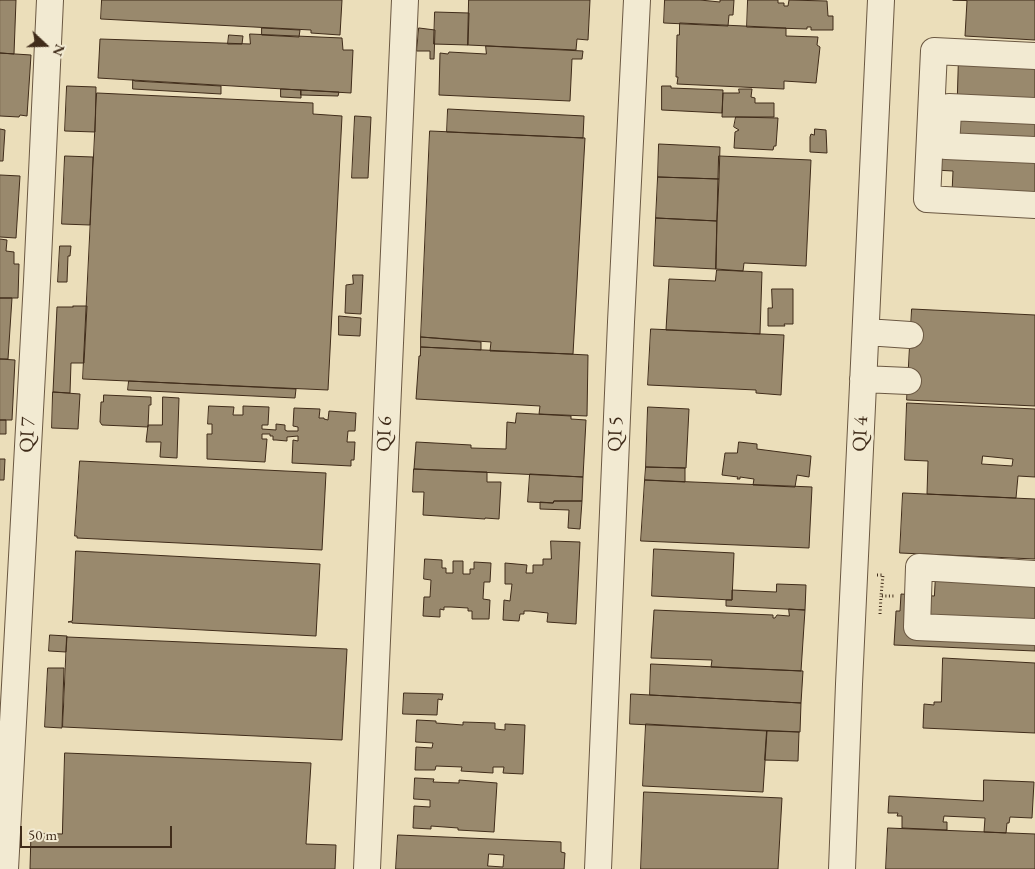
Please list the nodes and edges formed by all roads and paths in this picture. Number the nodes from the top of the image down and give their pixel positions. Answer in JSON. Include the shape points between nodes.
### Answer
{"nodes":[{"id":1,"x":50,"y":0,"type":"edge"},
{"id":2,"x":405,"y":0,"type":"edge"},
{"id":3,"x":637,"y":0,"type":"edge"},
{"id":4,"x":881,"y":0,"type":"edge"},
{"id":5,"x":951,"y":52,"type":"junction"},
{"id":6,"x":1035,"y":56,"type":"edge"},
{"id":7,"x":949,"y":107,"type":"junction"},
{"id":8,"x":1035,"y":111,"type":"edge"},
{"id":9,"x":1035,"y":150,"type":"edge"},
{"id":10,"x":1035,"y":205,"type":"edge"},
{"id":11,"x":866,"y":332,"type":"junction"},
{"id":12,"x":910,"y":335,"type":"dead end"},
{"id":13,"x":863,"y":379,"type":"junction"},
{"id":14,"x":908,"y":381,"type":"dead end"},
{"id":15,"x":1035,"y":574,"type":"edge"},
{"id":16,"x":881,"y":596,"type":"dead end"},
{"id":17,"x":880,"y":614,"type":"dead end"},
{"id":18,"x":1035,"y":632,"type":"edge"},
{"id":19,"x":4,"y":869,"type":"edge"},
{"id":20,"x":367,"y":869,"type":"edge"},
{"id":21,"x":598,"y":869,"type":"edge"},
{"id":22,"x":842,"y":869,"type":"edge"}],
"edges":[{"from":1,"to":19,"type":"street","name":"QI 7"},
{"from":2,"to":20,"type":"street","name":"QI 6"},
{"from":3,"to":21,"type":"street","name":"QI 5"},
{"from":4,"to":11,"type":"street","name":"QI 4"},
{"from":5,"to":6,"type":"street"},
{"from":5,"to":7,"type":"street"},
{"from":5,"to":10,"type":"street","via":[[934,51],[927,199]]},
{"from":7,"to":8,"type":"street"},
{"from":7,"to":9,"type":"street","via":[[946,146]]},
{"from":11,"to":12,"type":"street"},
{"from":11,"to":13,"type":"street","name":"QI 4"},
{"from":13,"to":14,"type":"street"},
{"from":13,"to":22,"type":"street","name":"QI 4"},
{"from":15,"to":18,"type":"street","via":[[919,567],[917,627]]},
{"from":16,"to":17,"type":"path"}]}
